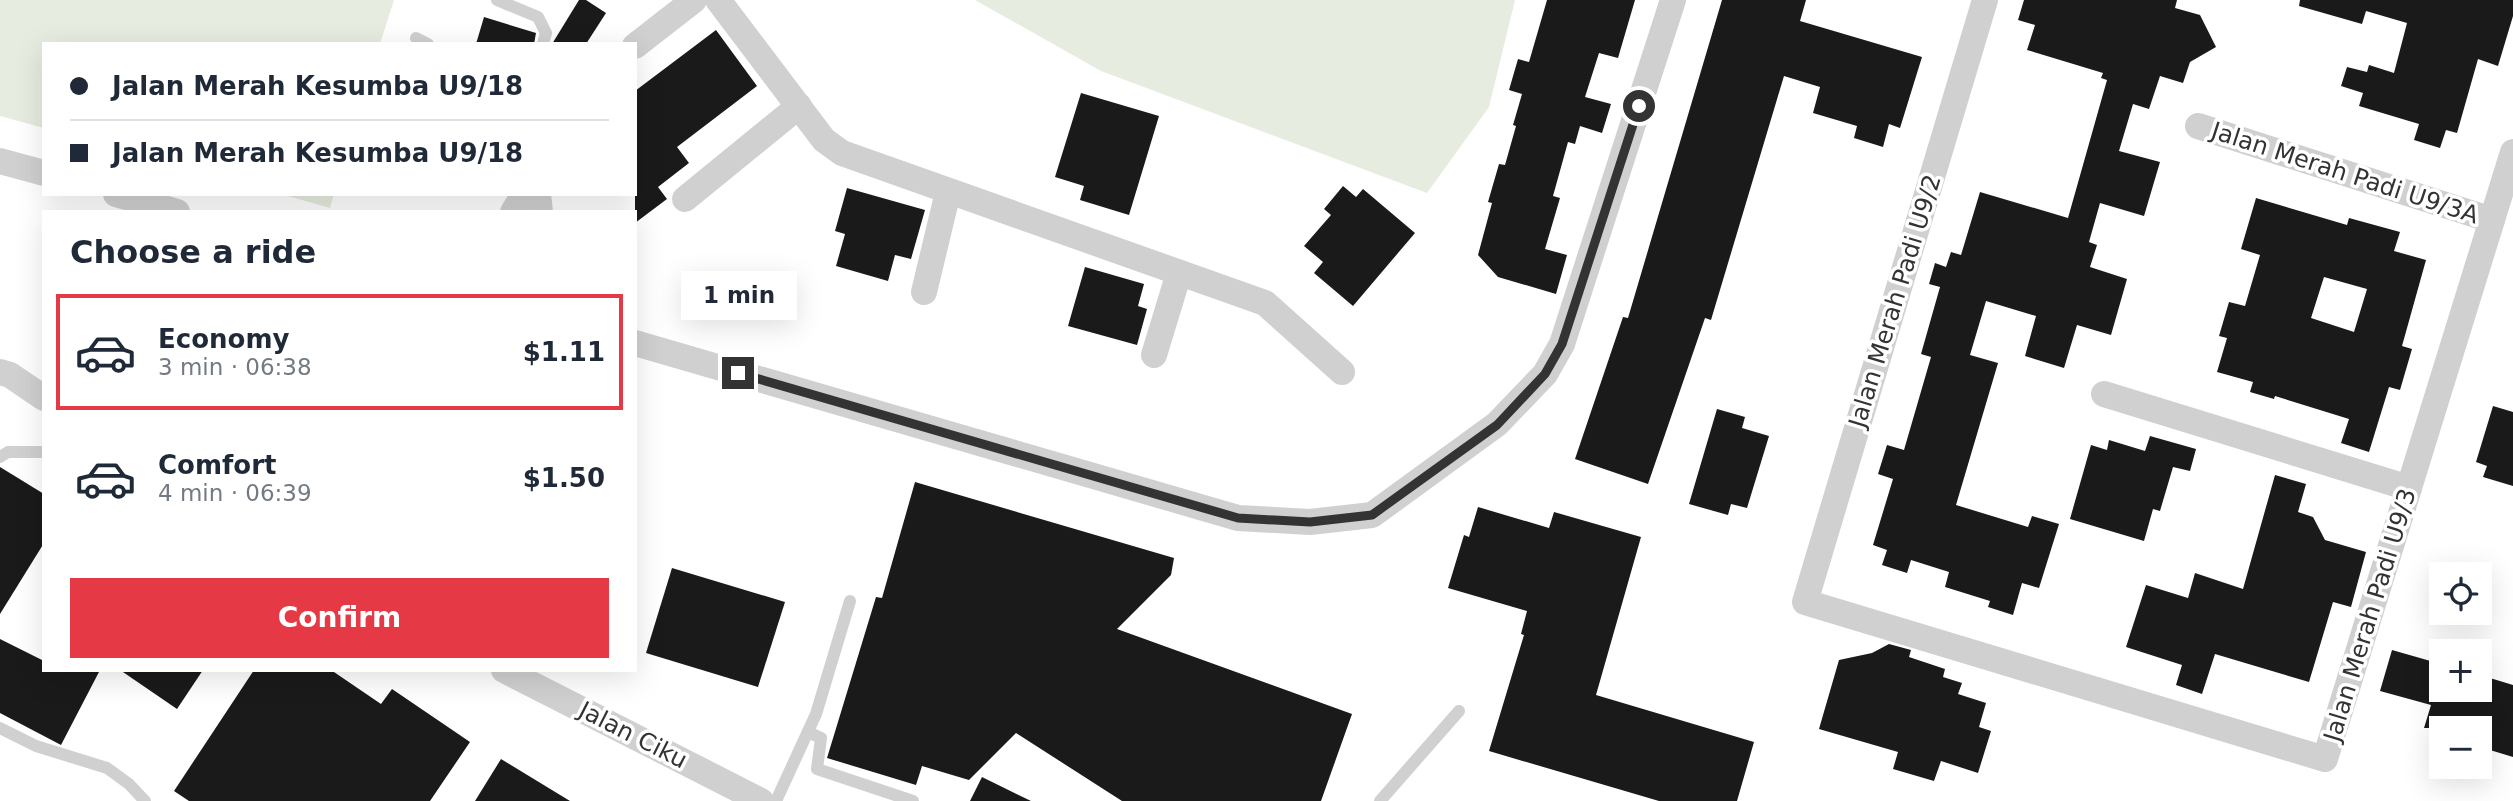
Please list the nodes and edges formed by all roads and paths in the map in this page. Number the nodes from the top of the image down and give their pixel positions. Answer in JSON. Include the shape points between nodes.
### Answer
{"nodes":[{"id":1,"x":496,"y":0,"type":"edge"},
{"id":2,"x":694,"y":0,"type":"edge"},
{"id":3,"x":718,"y":0,"type":"edge"},
{"id":4,"x":1673,"y":0,"type":"edge"},
{"id":5,"x":1985,"y":0,"type":"edge"},
{"id":6,"x":543,"y":42,"type":"edge"},
{"id":7,"x":637,"y":44,"type":"edge"},
{"id":8,"x":799,"y":106,"type":"junction"},
{"id":9,"x":2198,"y":127,"type":"dead end"},
{"id":10,"x":2513,"y":152,"type":"edge"},
{"id":11,"x":0,"y":161,"type":"edge"},
{"id":12,"x":42,"y":172,"type":"edge"},
{"id":13,"x":948,"y":192,"type":"junction"},
{"id":14,"x":123,"y":196,"type":"edge"},
{"id":15,"x":685,"y":199,"type":"dead end"},
{"id":16,"x":170,"y":210,"type":"edge"},
{"id":17,"x":2492,"y":220,"type":"junction"},
{"id":18,"x":1179,"y":273,"type":"junction"},
{"id":19,"x":924,"y":292,"type":"dead end"},
{"id":20,"x":637,"y":344,"type":"edge"},
{"id":21,"x":1154,"y":355,"type":"dead end"},
{"id":22,"x":0,"y":372,"type":"edge"},
{"id":23,"x":1342,"y":372,"type":"dead end"},
{"id":24,"x":2104,"y":394,"type":"dead end"},
{"id":25,"x":42,"y":397,"type":"edge"},
{"id":26,"x":42,"y":452,"type":"edge"},
{"id":27,"x":0,"y":457,"type":"edge"},
{"id":28,"x":2409,"y":488,"type":"junction"},
{"id":29,"x":850,"y":601,"type":"dead end"},
{"id":30,"x":1805,"y":602,"type":"joint"},
{"id":31,"x":509,"y":672,"type":"edge"},
{"id":32,"x":1459,"y":711,"type":"dead end"},
{"id":33,"x":0,"y":727,"type":"edge"},
{"id":34,"x":808,"y":732,"type":"junction"},
{"id":35,"x":145,"y":801,"type":"edge"},
{"id":36,"x":761,"y":801,"type":"edge"},
{"id":37,"x":776,"y":801,"type":"edge"},
{"id":38,"x":912,"y":801,"type":"edge"},
{"id":39,"x":1380,"y":801,"type":"edge"}],
"edges":[{"from":1,"to":6,"type":"lane","via":[[538,17],[546,33]]},
{"from":2,"to":7,"type":"street"},
{"from":3,"to":8,"type":"street"},
{"from":4,"to":20,"type":"street","via":[[1562,344],[1545,374],[1497,425],[1372,515],[1310,522],[1238,518]]},
{"from":5,"to":30,"type":"street","name":"Jalan Merah Padi U9/2"},
{"from":8,"to":13,"type":"street","via":[[824,140],[842,153]]},
{"from":8,"to":15,"type":"street"},
{"from":9,"to":17,"type":"street","name":"Jalan Merah Padi U9/3A"},
{"from":10,"to":17,"type":"street","name":"Jalan Merah Padi U9/3"},
{"from":11,"to":12,"type":"street"},
{"from":13,"to":18,"type":"street"},
{"from":13,"to":19,"type":"street"},
{"from":14,"to":16,"type":"street"},
{"from":17,"to":28,"type":"street","name":"Jalan Merah Padi U9/3"},
{"from":18,"to":21,"type":"street"},
{"from":18,"to":23,"type":"street","via":[[1265,303]]},
{"from":22,"to":25,"type":"street"},
{"from":24,"to":28,"type":"street"},
{"from":26,"to":27,"type":"lane","via":[[8,452]]},
{"from":28,"to":30,"type":"street","name":"Jalan Merah Padi U9/3","via":[[2325,759]]},
{"from":29,"to":34,"type":"lane"},
{"from":31,"to":36,"type":"street","name":"Jalan Ciku"},
{"from":32,"to":39,"type":"lane"},
{"from":33,"to":35,"type":"lane","via":[[36,746],[107,768]]},
{"from":34,"to":37,"type":"lane"},
{"from":34,"to":38,"type":"lane","via":[[821,738],[817,769]]}]}
